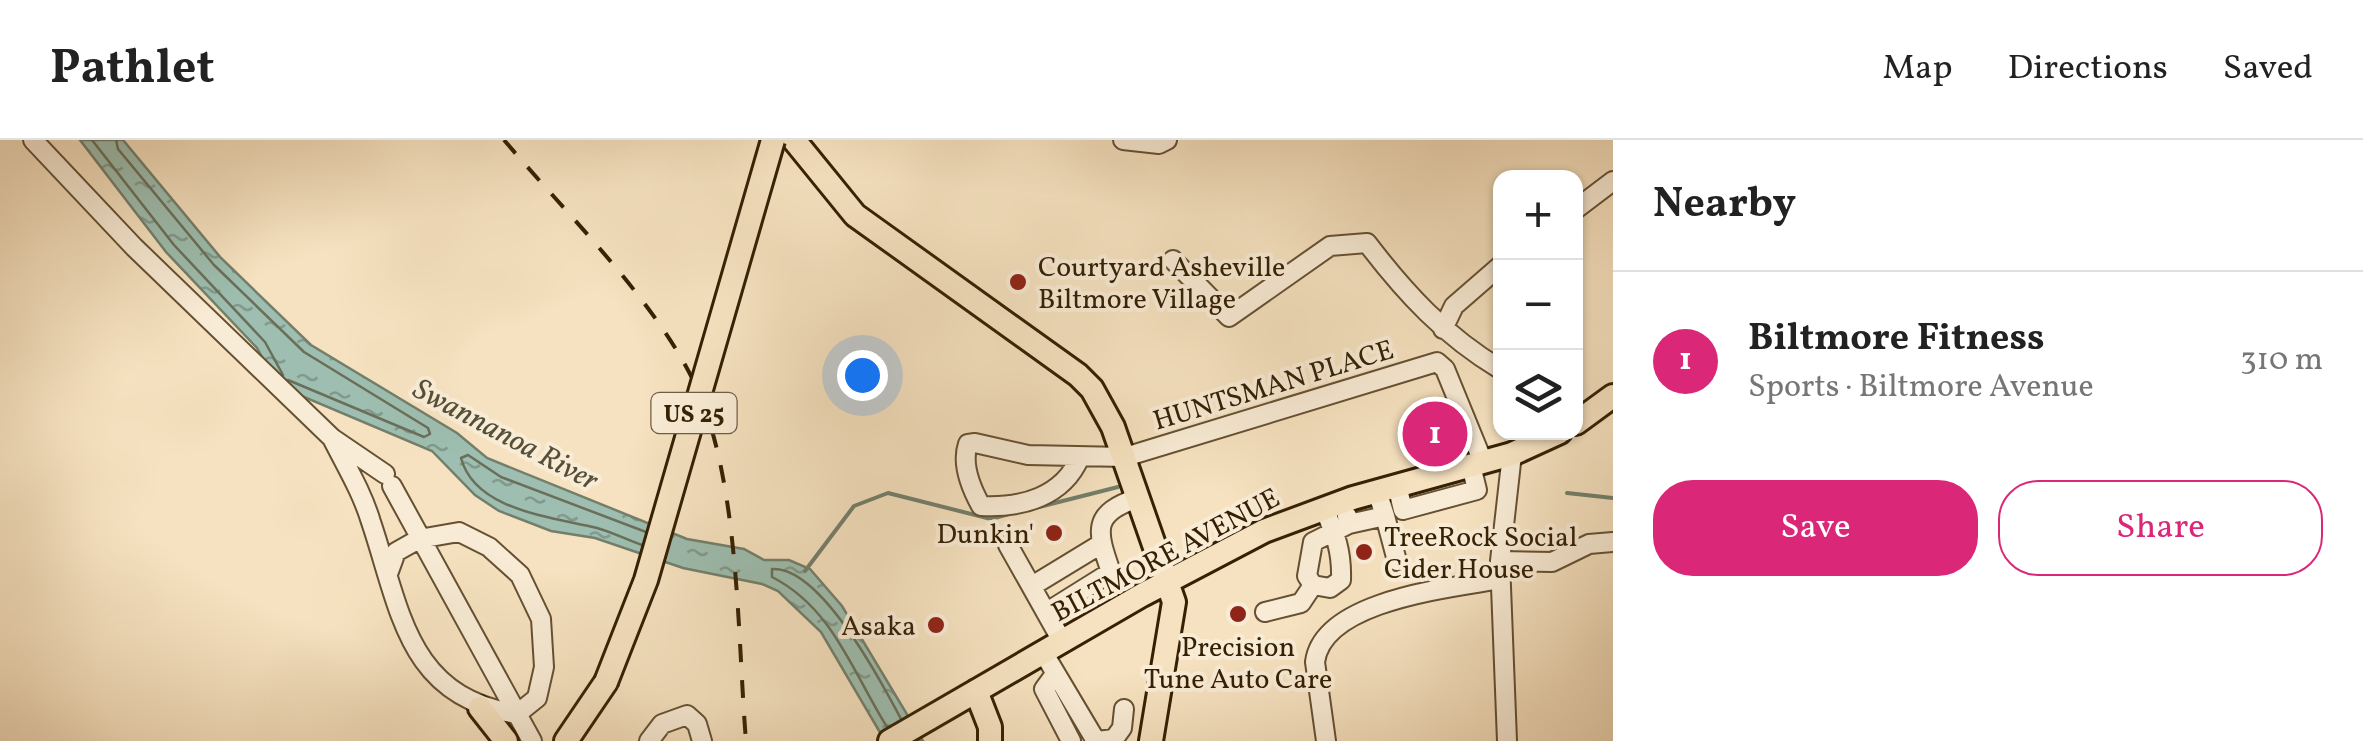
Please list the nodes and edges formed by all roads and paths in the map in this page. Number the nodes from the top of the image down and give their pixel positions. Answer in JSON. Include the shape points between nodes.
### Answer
{"nodes":[{"id":1,"x":33,"y":140,"type":"edge"},
{"id":2,"x":773,"y":140,"type":"edge"},
{"id":3,"x":794,"y":140,"type":"edge"},
{"id":4,"x":1123,"y":140,"type":"edge"},
{"id":5,"x":1168,"y":140,"type":"edge"},
{"id":6,"x":1613,"y":181,"type":"edge"},
{"id":7,"x":1583,"y":204,"type":"edge"},
{"id":8,"x":1173,"y":260,"type":"dead end"},
{"id":9,"x":1493,"y":272,"type":"edge"},
{"id":10,"x":1443,"y":329,"type":"junction"},
{"id":11,"x":1493,"y":364,"type":"edge"},
{"id":12,"x":1613,"y":396,"type":"edge"},
{"id":13,"x":1583,"y":416,"type":"edge"},
{"id":14,"x":332,"y":438,"type":"junction"},
{"id":15,"x":1543,"y":440,"type":"edge"},
{"id":16,"x":1512,"y":454,"type":"junction"},
{"id":17,"x":1080,"y":457,"type":"junction"},
{"id":18,"x":1124,"y":457,"type":"junction"},
{"id":19,"x":1477,"y":464,"type":"junction"},
{"id":20,"x":1387,"y":488,"type":"junction"},
{"id":21,"x":1138,"y":498,"type":"junction"},
{"id":22,"x":1330,"y":516,"type":"junction"},
{"id":23,"x":1385,"y":516,"type":"junction"},
{"id":24,"x":419,"y":539,"type":"junction"},
{"id":25,"x":1313,"y":542,"type":"junction"},
{"id":26,"x":1613,"y":542,"type":"edge"},
{"id":27,"x":1101,"y":544,"type":"junction"},
{"id":28,"x":1008,"y":545,"type":"dead end"},
{"id":29,"x":1397,"y":562,"type":"dead end"},
{"id":30,"x":1500,"y":570,"type":"junction"},
{"id":31,"x":388,"y":574,"type":"junction"},
{"id":32,"x":1166,"y":581,"type":"junction"},
{"id":33,"x":1032,"y":586,"type":"junction"},
{"id":34,"x":1313,"y":586,"type":"junction"},
{"id":35,"x":1046,"y":612,"type":"junction"},
{"id":36,"x":1265,"y":612,"type":"dead end"},
{"id":37,"x":1053,"y":647,"type":"junction"},
{"id":38,"x":1055,"y":674,"type":"junction"},
{"id":39,"x":976,"y":692,"type":"junction"},
{"id":40,"x":480,"y":708,"type":"junction"},
{"id":41,"x":1124,"y":709,"type":"dead end"},
{"id":42,"x":516,"y":714,"type":"junction"},
{"id":43,"x":1106,"y":740,"type":"edge"},
{"id":44,"x":506,"y":741,"type":"edge"},
{"id":45,"x":532,"y":741,"type":"edge"},
{"id":46,"x":566,"y":741,"type":"edge"},
{"id":47,"x":649,"y":741,"type":"edge"},
{"id":48,"x":699,"y":741,"type":"edge"},
{"id":49,"x":890,"y":741,"type":"edge"},
{"id":50,"x":990,"y":741,"type":"edge"},
{"id":51,"x":1071,"y":741,"type":"edge"},
{"id":52,"x":1152,"y":741,"type":"edge"},
{"id":53,"x":1326,"y":741,"type":"edge"},
{"id":54,"x":1506,"y":741,"type":"edge"}],
"edges":[{"from":1,"to":14,"type":"street"},
{"from":2,"to":46,"type":"main road","number":"US 25","bridge":true,"via":[[642,592],[606,682]]},
{"from":3,"to":18,"type":"main road","via":[[855,215],[1078,375],[1103,406]]},
{"from":4,"to":5,"type":"street"},
{"from":6,"to":7,"type":"street"},
{"from":8,"to":10,"type":"street","via":[[1229,317],[1330,246],[1367,243]]},
{"from":9,"to":10,"type":"street","via":[[1454,306]]},
{"from":10,"to":11,"type":"street"},
{"from":12,"to":13,"type":"main road"},
{"from":14,"to":24,"type":"street","via":[[388,480]]},
{"from":14,"to":31,"type":"street","via":[[364,499]]},
{"from":15,"to":16,"type":"main road","name":"BILTMORE AVENUE"},
{"from":16,"to":19,"type":"main road","name":"BILTMORE AVENUE"},
{"from":16,"to":30,"type":"street"},
{"from":17,"to":17,"type":"street","name":"HUNTSMAN PLACE","via":[[975,443],[965,454],[981,506],[1004,507],[1055,492]]},
{"from":17,"to":18,"type":"street","name":"HUNTSMAN PLACE"},
{"from":18,"to":19,"type":"street","name":"HUNTSMAN PLACE","via":[[1437,362],[1445,368]]},
{"from":18,"to":21,"type":"main road"},
{"from":19,"to":20,"type":"main road","name":"BILTMORE AVENUE"},
{"from":20,"to":22,"type":"main road","name":"BILTMORE AVENUE"},
{"from":20,"to":23,"type":"street"},
{"from":21,"to":27,"type":"street","via":[[1110,507],[1102,518]]},
{"from":21,"to":32,"type":"main road"},
{"from":22,"to":23,"type":"street"},
{"from":22,"to":25,"type":"street"},
{"from":22,"to":25,"type":"street"},
{"from":22,"to":32,"type":"main road","name":"BILTMORE AVENUE"},
{"from":22,"to":34,"type":"street","via":[[1342,554],[1341,580],[1330,588]]},
{"from":23,"to":29,"type":"street"},
{"from":24,"to":31,"type":"street","via":[[396,552]]},
{"from":24,"to":42,"type":"street"},
{"from":24,"to":42,"type":"street","via":[[459,532],[520,575],[541,619],[544,667],[537,698]]},
{"from":25,"to":34,"type":"street","via":[[1307,576]]},
{"from":26,"to":30,"type":"street","via":[[1600,540],[1552,562]]},
{"from":27,"to":33,"type":"street"},
{"from":27,"to":35,"type":"street","via":[[1111,572]]},
{"from":28,"to":33,"type":"street"},
{"from":30,"to":53,"type":"street","via":[[1367,608],[1336,628],[1316,649]]},
{"from":30,"to":54,"type":"street"},
{"from":31,"to":40,"type":"street","via":[[425,669]]},
{"from":32,"to":37,"type":"main road","name":"BILTMORE AVENUE"},
{"from":32,"to":52,"type":"main road","via":[[1174,602]]},
{"from":33,"to":35,"type":"street"},
{"from":34,"to":36,"type":"street","via":[[1301,603]]},
{"from":35,"to":37,"type":"street"},
{"from":37,"to":38,"type":"street"},
{"from":37,"to":39,"type":"main road","name":"BILTMORE AVENUE"},
{"from":38,"to":43,"type":"street"},
{"from":38,"to":51,"type":"street","via":[[1044,689]]},
{"from":39,"to":49,"type":"main road","name":"BILTMORE AVENUE"},
{"from":39,"to":50,"type":"main road"},
{"from":40,"to":42,"type":"street"},
{"from":40,"to":44,"type":"main road"},
{"from":41,"to":43,"type":"street","via":[[1122,728]]},
{"from":42,"to":45,"type":"street"},
{"from":47,"to":48,"type":"street","via":[[662,724],[687,715],[697,724]]}]}
